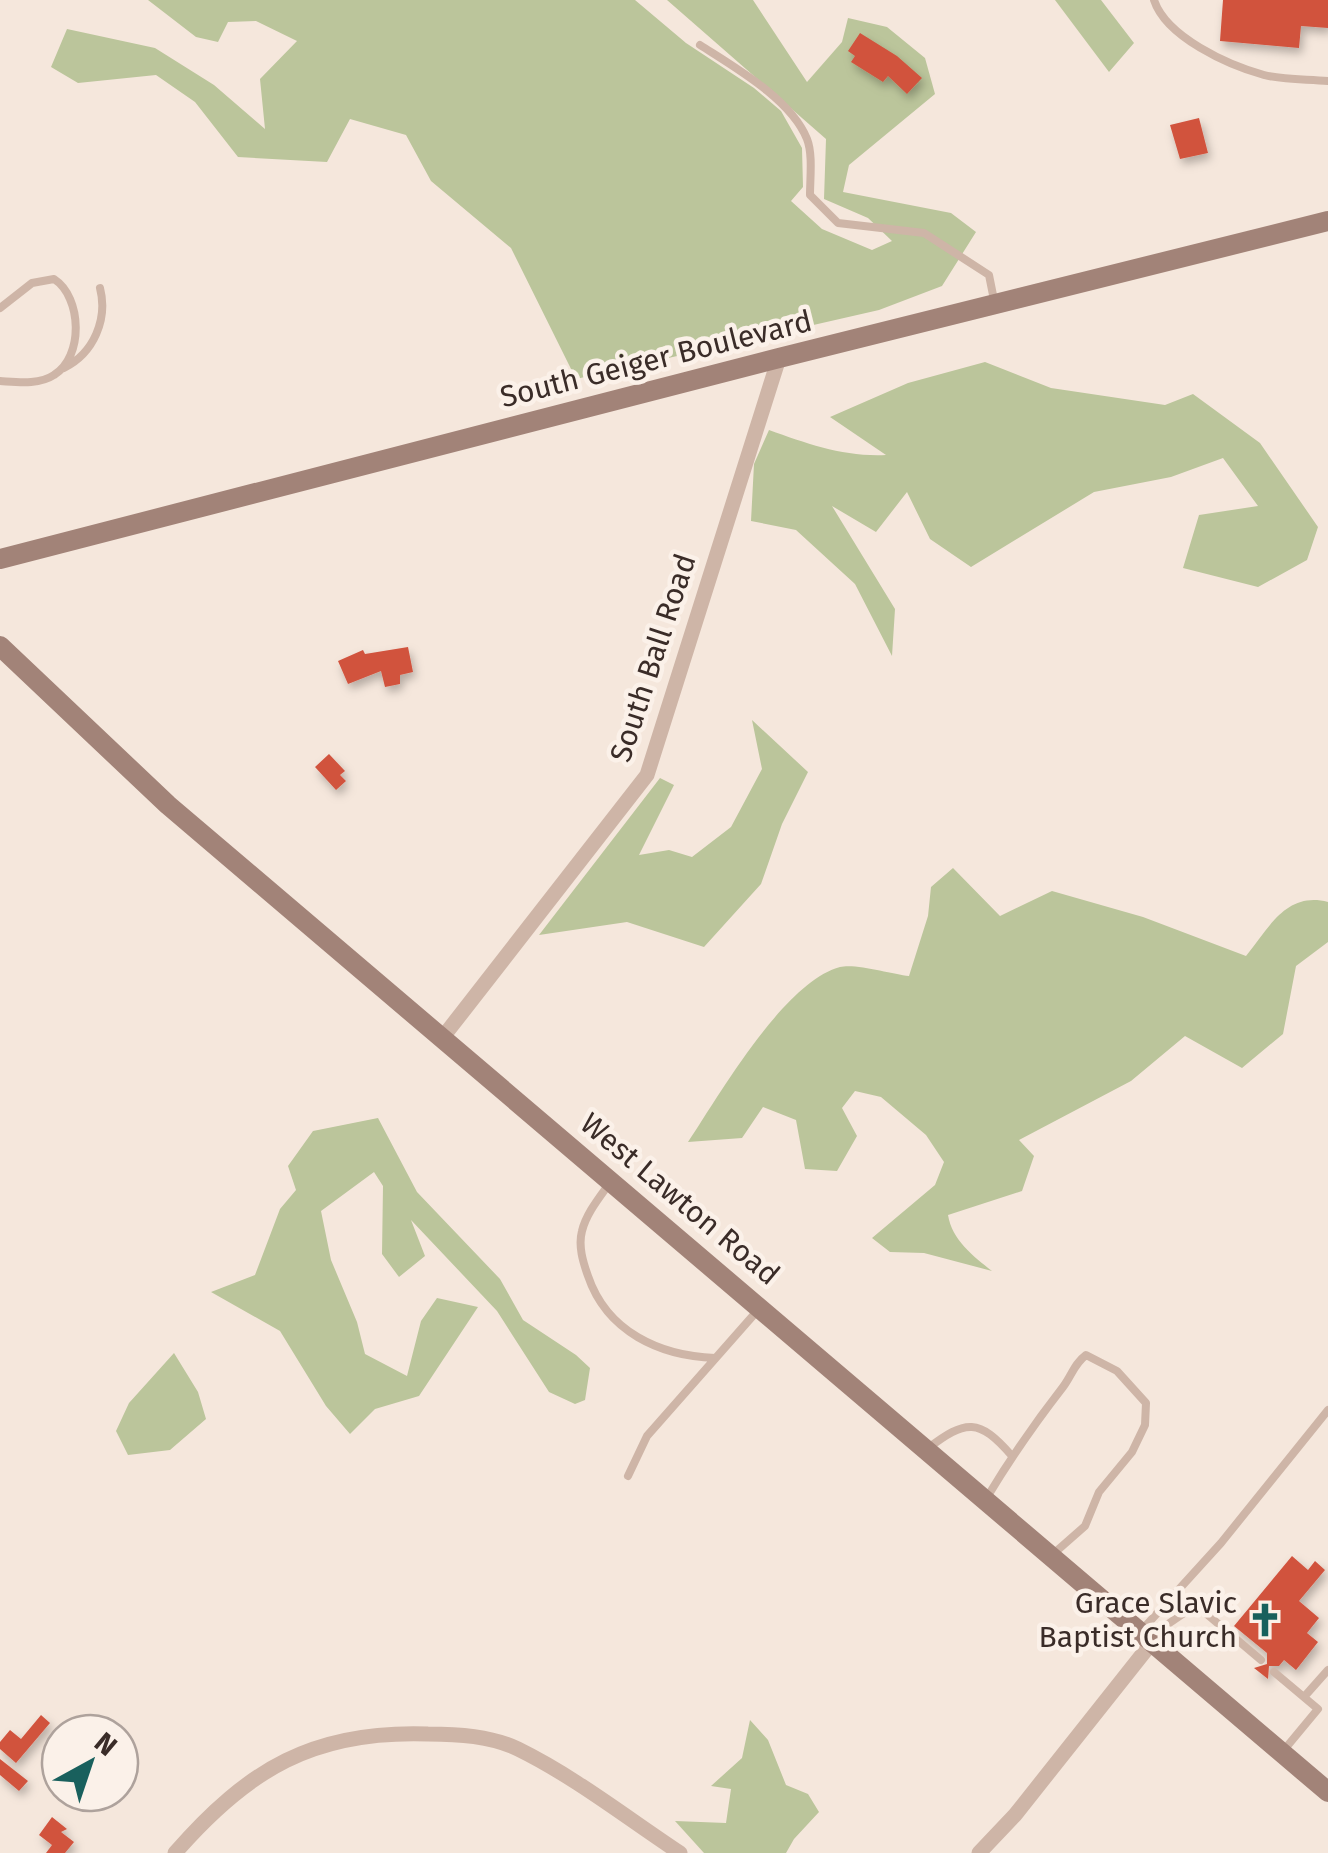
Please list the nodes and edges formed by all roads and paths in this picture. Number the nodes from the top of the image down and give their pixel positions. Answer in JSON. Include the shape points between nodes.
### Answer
{"nodes":[{"id":1,"x":1154,"y":0,"type":"edge"},
{"id":2,"x":700,"y":46,"type":"dead end"},
{"id":3,"x":1328,"y":80,"type":"edge"},
{"id":4,"x":1328,"y":222,"type":"edge"},
{"id":5,"x":100,"y":288,"type":"dead end"},
{"id":6,"x":995,"y":305,"type":"junction"},
{"id":7,"x":0,"y":308,"type":"edge"},
{"id":8,"x":778,"y":358,"type":"junction"},
{"id":9,"x":64,"y":368,"type":"junction"},
{"id":10,"x":0,"y":381,"type":"edge"},
{"id":11,"x":0,"y":559,"type":"edge"},
{"id":12,"x":0,"y":646,"type":"edge"},
{"id":13,"x":443,"y":1037,"type":"junction"},
{"id":14,"x":612,"y":1180,"type":"junction"},
{"id":15,"x":761,"y":1307,"type":"junction"},
{"id":16,"x":715,"y":1358,"type":"junction"},
{"id":17,"x":1328,"y":1410,"type":"edge"},
{"id":18,"x":927,"y":1448,"type":"junction"},
{"id":19,"x":1012,"y":1456,"type":"junction"},
{"id":20,"x":628,"y":1476,"type":"dead end"},
{"id":21,"x":986,"y":1499,"type":"junction"},
{"id":22,"x":1052,"y":1555,"type":"junction"},
{"id":23,"x":1148,"y":1636,"type":"junction"},
{"id":24,"x":1261,"y":1660,"type":"dead end"},
{"id":25,"x":1328,"y":1670,"type":"edge"},
{"id":26,"x":1274,"y":1672,"type":"dead end"},
{"id":27,"x":1304,"y":1697,"type":"junction"},
{"id":28,"x":1318,"y":1708,"type":"junction"},
{"id":29,"x":1328,"y":1718,"type":"edge"},
{"id":30,"x":1282,"y":1752,"type":"junction"},
{"id":31,"x":1328,"y":1792,"type":"edge"},
{"id":32,"x":175,"y":1853,"type":"edge"},
{"id":33,"x":680,"y":1853,"type":"edge"},
{"id":34,"x":979,"y":1853,"type":"edge"}],
"edges":[{"from":1,"to":3,"type":"lane","via":[[1158,14],[1193,44],[1265,76]]},
{"from":2,"to":6,"type":"lane","via":[[790,115],[808,140],[810,195],[838,223],[924,233],[989,275]]},
{"from":4,"to":6,"type":"street","name":"South Geiger Boulevard"},
{"from":5,"to":9,"type":"lane","via":[[103,315],[96,334]]},
{"from":6,"to":8,"type":"street","name":"South Geiger Boulevard"},
{"from":7,"to":9,"type":"lane","via":[[32,283],[62,284],[74,324]]},
{"from":8,"to":11,"type":"street","name":"South Geiger Boulevard"},
{"from":8,"to":13,"type":"street","name":"South Ball Road","via":[[648,775]]},
{"from":9,"to":10,"type":"lane","via":[[40,381]]},
{"from":12,"to":13,"type":"street","name":"West Lawton Road","via":[[168,804]]},
{"from":13,"to":14,"type":"street","name":"West Lawton Road"},
{"from":14,"to":15,"type":"street","name":"West Lawton Road"},
{"from":14,"to":16,"type":"lane","via":[[582,1230],[582,1260],[593,1292],[634,1337],[680,1355]]},
{"from":15,"to":16,"type":"lane"},
{"from":15,"to":18,"type":"street","name":"West Lawton Road"},
{"from":16,"to":20,"type":"lane","via":[[647,1436]]},
{"from":17,"to":23,"type":"lane"},
{"from":18,"to":19,"type":"lane","via":[[968,1425],[994,1436]]},
{"from":18,"to":21,"type":"street","name":"West Lawton Road"},
{"from":19,"to":21,"type":"lane"},
{"from":19,"to":22,"type":"lane","via":[[1086,1356],[1118,1371],[1146,1403],[1145,1425],[1132,1452],[1099,1492],[1085,1526]]},
{"from":21,"to":22,"type":"street","name":"West Lawton Road"},
{"from":22,"to":23,"type":"street","name":"West Lawton Road"},
{"from":23,"to":24,"type":"lane","via":[[1196,1605]]},
{"from":23,"to":30,"type":"street","name":"West Lawton Road"},
{"from":23,"to":34,"type":"street","via":[[1015,1815]]},
{"from":25,"to":27,"type":"lane"},
{"from":26,"to":27,"type":"lane"},
{"from":27,"to":28,"type":"lane"},
{"from":28,"to":29,"type":"lane"},
{"from":28,"to":30,"type":"lane"},
{"from":30,"to":31,"type":"street","name":"West Lawton Road"},
{"from":32,"to":33,"type":"street","via":[[238,1789],[302,1752],[336,1741],[421,1733],[468,1735],[516,1748]]}]}
